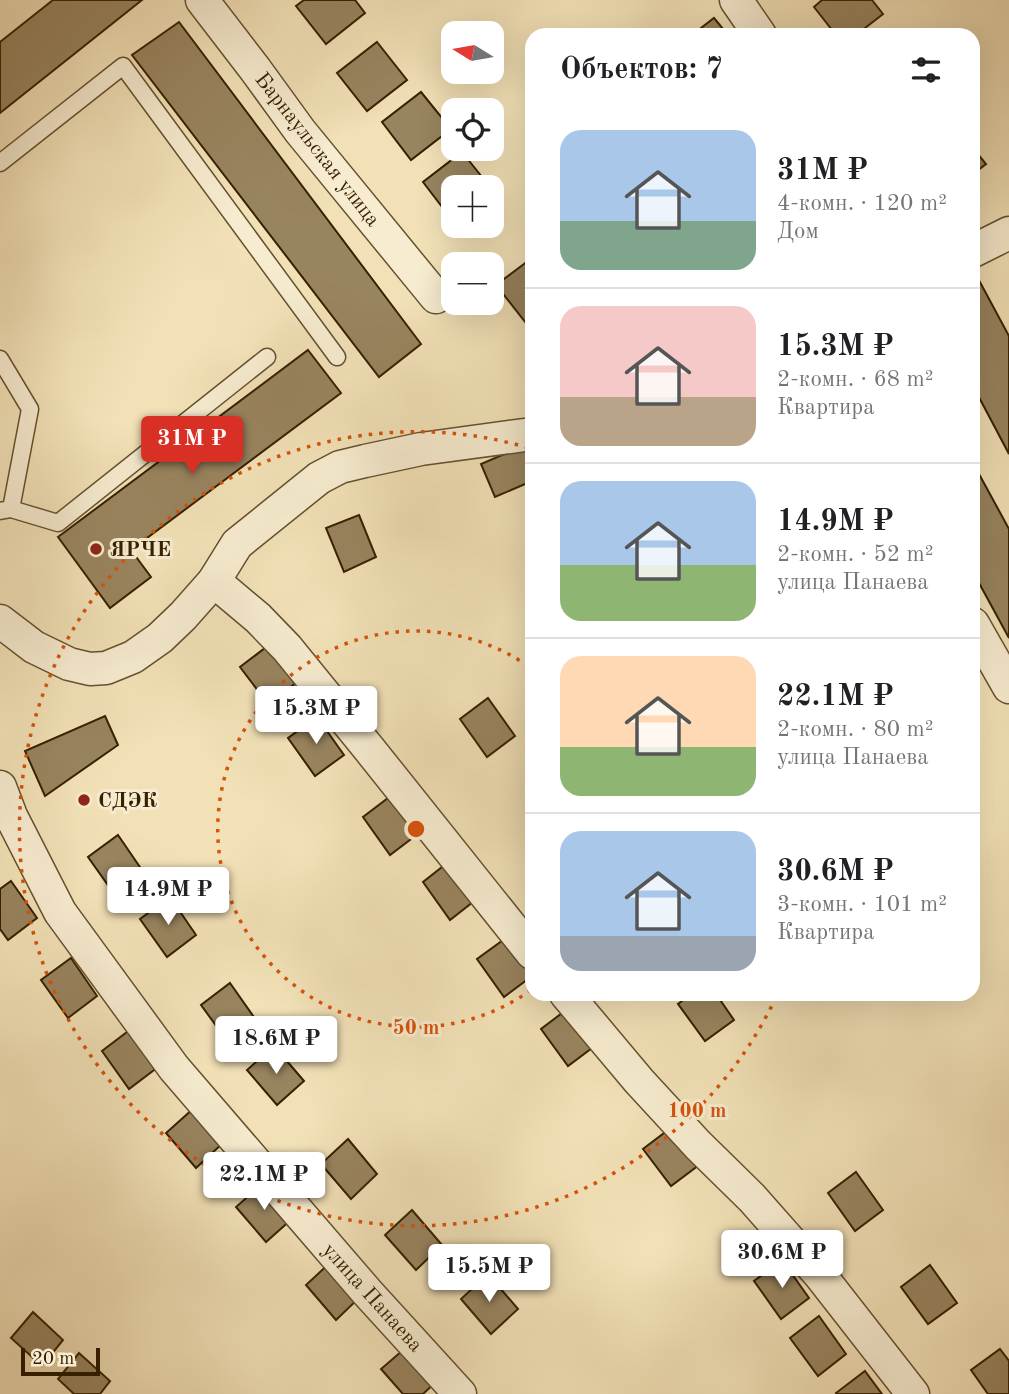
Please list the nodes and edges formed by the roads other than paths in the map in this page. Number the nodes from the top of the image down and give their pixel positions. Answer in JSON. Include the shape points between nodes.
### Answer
{"nodes":[{"id":1,"x":202,"y":0,"type":"edge"},
{"id":2,"x":736,"y":0,"type":"edge"},
{"id":3,"x":755,"y":28,"type":"edge"},
{"id":4,"x":0,"y":163,"type":"edge"},
{"id":5,"x":1009,"y":233,"type":"edge"},
{"id":6,"x":980,"y":248,"type":"edge"},
{"id":7,"x":436,"y":297,"type":"dead end"},
{"id":8,"x":267,"y":357,"type":"dead end"},
{"id":9,"x":337,"y":357,"type":"dead end"},
{"id":10,"x":0,"y":359,"type":"edge"},
{"id":11,"x":525,"y":435,"type":"edge"},
{"id":12,"x":6,"y":510,"type":"edge"},
{"id":13,"x":214,"y":581,"type":"junction"},
{"id":14,"x":0,"y":621,"type":"edge"},
{"id":15,"x":980,"y":636,"type":"edge"},
{"id":16,"x":1009,"y":687,"type":"edge"},
{"id":17,"x":0,"y":787,"type":"edge"},
{"id":18,"x":525,"y":944,"type":"edge"},
{"id":19,"x":572,"y":1001,"type":"edge"},
{"id":20,"x":460,"y":1394,"type":"edge"},
{"id":21,"x":912,"y":1394,"type":"edge"}],
"edges":[{"from":1,"to":7,"type":"street","name":"Барнаульская улица","via":[[300,131]]},
{"from":2,"to":3,"type":"street"},
{"from":4,"to":9,"type":"lane","via":[[123,66]]},
{"from":5,"to":6,"type":"street"},
{"from":8,"to":12,"type":"lane","via":[[58,523]]},
{"from":10,"to":12,"type":"lane","via":[[30,409]]},
{"from":11,"to":13,"type":"street","via":[[421,449],[340,467],[319,478],[237,544]]},
{"from":13,"to":14,"type":"street","via":[[160,638],[106,668],[69,664],[34,647]]},
{"from":13,"to":18,"type":"street","via":[[287,649]]},
{"from":15,"to":16,"type":"street"},
{"from":17,"to":20,"type":"street","name":"улица Панаева","via":[[60,912],[174,1068]]},
{"from":19,"to":21,"type":"street","via":[[639,1081],[820,1275]]}]}
